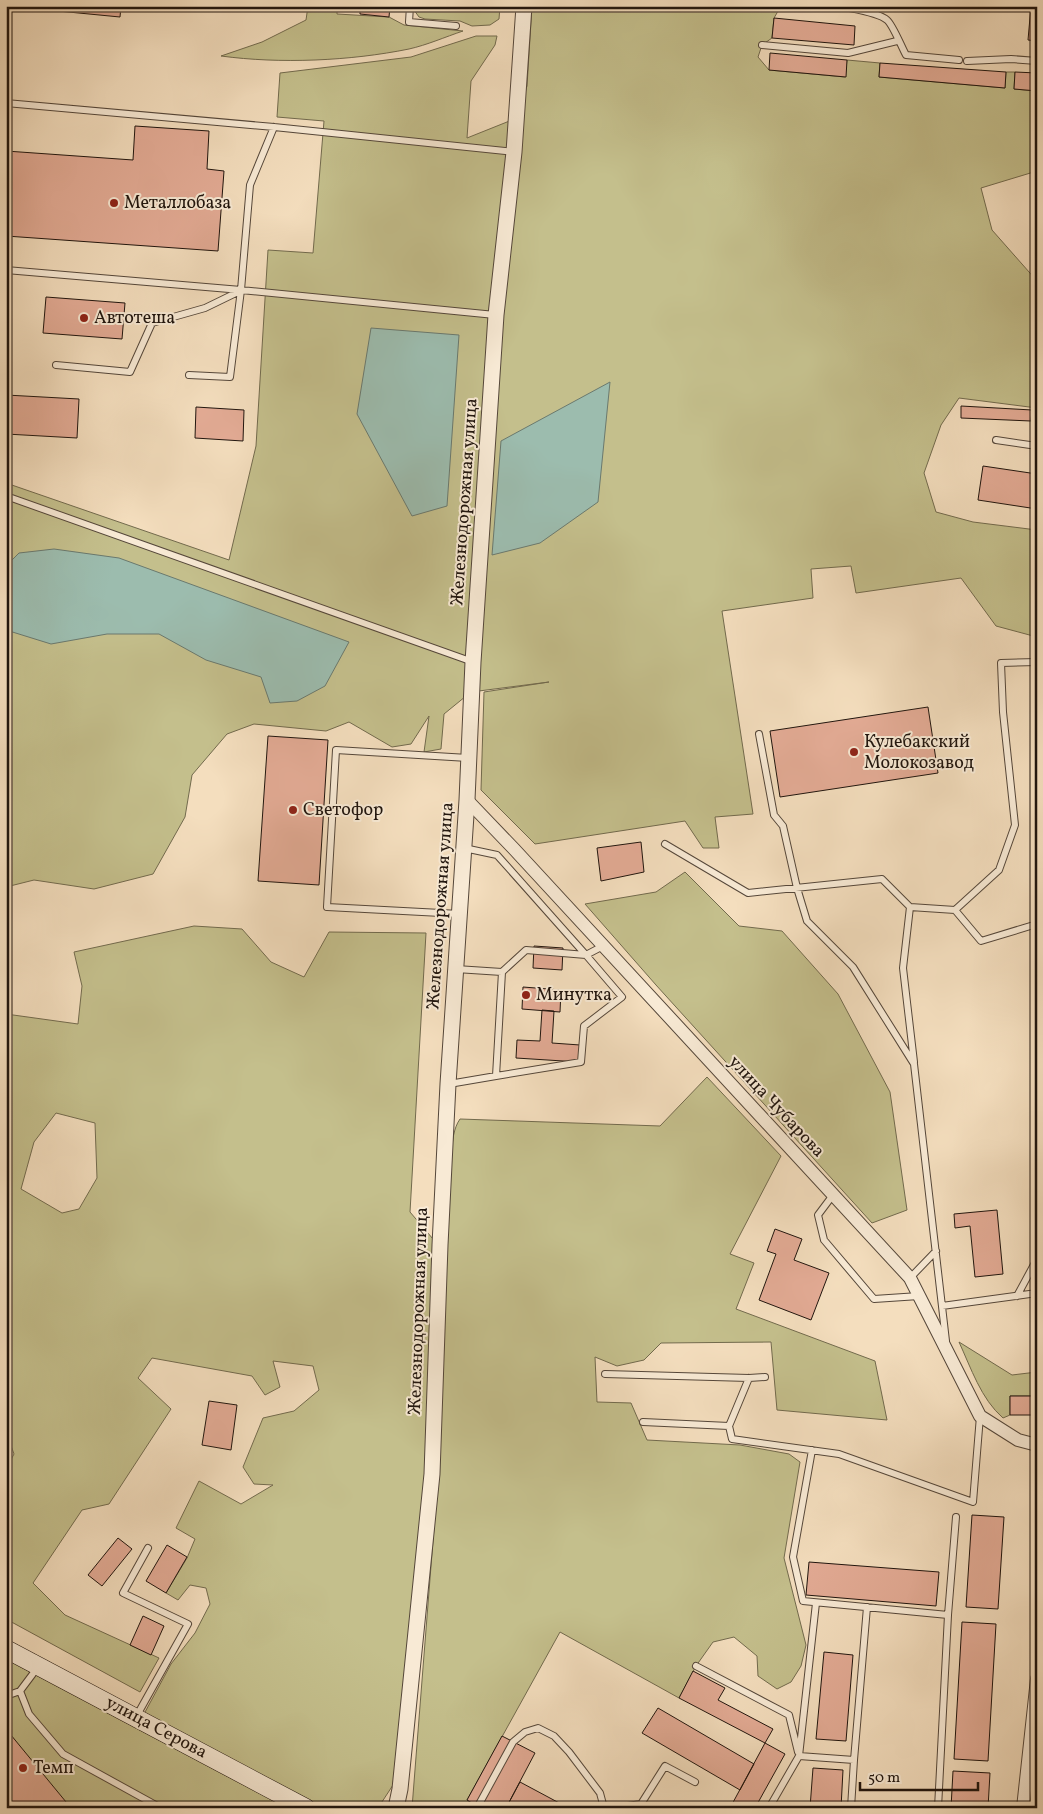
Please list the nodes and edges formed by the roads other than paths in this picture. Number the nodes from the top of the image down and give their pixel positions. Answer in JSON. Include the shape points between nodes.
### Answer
{"nodes":[{"id":1,"x":410,"y":6,"type":"edge"},
{"id":2,"x":524,"y":6,"type":"edge"},
{"id":3,"x":840,"y":6,"type":"edge"},
{"id":4,"x":456,"y":26,"type":"dead end"},
{"id":5,"x":897,"y":40,"type":"junction"},
{"id":6,"x":762,"y":45,"type":"dead end"},
{"id":7,"x":959,"y":60,"type":"dead end"},
{"id":8,"x":967,"y":61,"type":"dead end"},
{"id":9,"x":1037,"y":61,"type":"edge"},
{"id":10,"x":6,"y":103,"type":"edge"},
{"id":11,"x":274,"y":127,"type":"junction"},
{"id":12,"x":514,"y":152,"type":"junction"},
{"id":13,"x":6,"y":270,"type":"edge"},
{"id":14,"x":241,"y":290,"type":"junction"},
{"id":15,"x":496,"y":315,"type":"junction"},
{"id":16,"x":56,"y":365,"type":"dead end"},
{"id":17,"x":189,"y":375,"type":"dead end"},
{"id":18,"x":996,"y":440,"type":"dead end"},
{"id":19,"x":1037,"y":446,"type":"edge"},
{"id":20,"x":6,"y":496,"type":"edge"},
{"id":21,"x":473,"y":662,"type":"junction"},
{"id":22,"x":1037,"y":662,"type":"edge"},
{"id":23,"x":759,"y":734,"type":"dead end"},
{"id":24,"x":469,"y":758,"type":"junction"},
{"id":25,"x":467,"y":800,"type":"junction"},
{"id":26,"x":665,"y":844,"type":"dead end"},
{"id":27,"x":464,"y":848,"type":"junction"},
{"id":28,"x":797,"y":888,"type":"junction"},
{"id":29,"x":910,"y":907,"type":"junction"},
{"id":30,"x":955,"y":910,"type":"junction"},
{"id":31,"x":460,"y":914,"type":"junction"},
{"id":32,"x":1037,"y":924,"type":"edge"},
{"id":33,"x":603,"y":946,"type":"junction"},
{"id":34,"x":586,"y":955,"type":"junction"},
{"id":35,"x":456,"y":969,"type":"junction"},
{"id":36,"x":502,"y":972,"type":"junction"},
{"id":37,"x":914,"y":1064,"type":"junction"},
{"id":38,"x":496,"y":1076,"type":"junction"},
{"id":39,"x":448,"y":1084,"type":"junction"},
{"id":40,"x":833,"y":1195,"type":"junction"},
{"id":41,"x":936,"y":1251,"type":"junction"},
{"id":42,"x":1037,"y":1259,"type":"edge"},
{"id":43,"x":910,"y":1278,"type":"junction"},
{"id":44,"x":1037,"y":1293,"type":"edge"},
{"id":45,"x":919,"y":1296,"type":"junction"},
{"id":46,"x":1017,"y":1296,"type":"junction"},
{"id":47,"x":942,"y":1306,"type":"junction"},
{"id":48,"x":947,"y":1352,"type":"junction"},
{"id":49,"x":605,"y":1374,"type":"dead end"},
{"id":50,"x":765,"y":1377,"type":"dead end"},
{"id":51,"x":749,"y":1378,"type":"junction"},
{"id":52,"x":980,"y":1416,"type":"junction"},
{"id":53,"x":642,"y":1422,"type":"dead end"},
{"id":54,"x":729,"y":1426,"type":"junction"},
{"id":55,"x":1037,"y":1445,"type":"edge"},
{"id":56,"x":812,"y":1450,"type":"junction"},
{"id":57,"x":956,"y":1517,"type":"dead end"},
{"id":58,"x":148,"y":1548,"type":"dead end"},
{"id":59,"x":816,"y":1602,"type":"junction"},
{"id":60,"x":867,"y":1607,"type":"junction"},
{"id":61,"x":948,"y":1615,"type":"junction"},
{"id":62,"x":6,"y":1649,"type":"edge"},
{"id":63,"x":39,"y":1666,"type":"junction"},
{"id":64,"x":696,"y":1666,"type":"dead end"},
{"id":65,"x":1037,"y":1679,"type":"edge"},
{"id":66,"x":20,"y":1691,"type":"junction"},
{"id":67,"x":6,"y":1696,"type":"edge"},
{"id":68,"x":135,"y":1718,"type":"junction"},
{"id":69,"x":800,"y":1756,"type":"junction"},
{"id":70,"x":854,"y":1760,"type":"junction"},
{"id":71,"x":695,"y":1782,"type":"dead end"},
{"id":72,"x":161,"y":1808,"type":"edge"},
{"id":73,"x":306,"y":1808,"type":"edge"},
{"id":74,"x":396,"y":1808,"type":"edge"},
{"id":75,"x":477,"y":1808,"type":"edge"},
{"id":76,"x":604,"y":1808,"type":"edge"},
{"id":77,"x":614,"y":1808,"type":"edge"},
{"id":78,"x":769,"y":1808,"type":"edge"},
{"id":79,"x":851,"y":1808,"type":"edge"},
{"id":80,"x":938,"y":1808,"type":"edge"},
{"id":81,"x":1023,"y":1808,"type":"edge"}],
"edges":[{"from":1,"to":4,"type":"lane","via":[[409,22]]},
{"from":2,"to":12,"type":"street","name":"Железнодорожная улица"},
{"from":3,"to":5,"type":"lane","via":[[886,19]]},
{"from":5,"to":6,"type":"lane","via":[[848,53]]},
{"from":5,"to":7,"type":"lane","via":[[906,55]]},
{"from":8,"to":9,"type":"lane"},
{"from":10,"to":11,"type":"lane"},
{"from":11,"to":12,"type":"lane"},
{"from":11,"to":14,"type":"lane","via":[[250,185]]},
{"from":12,"to":15,"type":"street","name":"Железнодорожная улица"},
{"from":13,"to":14,"type":"lane"},
{"from":14,"to":15,"type":"lane"},
{"from":14,"to":16,"type":"lane","via":[[205,308],[152,323],[130,372]]},
{"from":14,"to":17,"type":"lane","via":[[230,377]]},
{"from":15,"to":21,"type":"street","name":"Железнодорожная улица"},
{"from":18,"to":19,"type":"lane"},
{"from":20,"to":21,"type":"lane"},
{"from":21,"to":24,"type":"street","name":"Железнодорожная улица"},
{"from":22,"to":30,"type":"lane","via":[[1001,663],[1015,825],[999,870]]},
{"from":23,"to":28,"type":"lane","via":[[774,815],[783,826]]},
{"from":24,"to":25,"type":"street","name":"Железнодорожная улица"},
{"from":24,"to":31,"type":"lane","via":[[336,750],[326,907]]},
{"from":25,"to":27,"type":"street","name":"Железнодорожная улица"},
{"from":25,"to":33,"type":"street","name":"улица Чубарова"},
{"from":26,"to":28,"type":"lane","via":[[748,893]]},
{"from":27,"to":31,"type":"street","name":"Железнодорожная улица"},
{"from":27,"to":34,"type":"lane","via":[[498,856]]},
{"from":28,"to":29,"type":"lane","via":[[882,879]]},
{"from":28,"to":37,"type":"lane","via":[[807,920],[853,967]]},
{"from":29,"to":30,"type":"lane"},
{"from":29,"to":37,"type":"lane","via":[[903,968]]},
{"from":30,"to":32,"type":"lane","via":[[981,940]]},
{"from":31,"to":35,"type":"street","name":"Железнодорожная улица"},
{"from":33,"to":34,"type":"lane"},
{"from":33,"to":40,"type":"street","name":"улица Чубарова"},
{"from":34,"to":36,"type":"lane","via":[[526,950]]},
{"from":34,"to":38,"type":"lane","via":[[622,997],[584,1026],[581,1062]]},
{"from":35,"to":36,"type":"lane"},
{"from":35,"to":39,"type":"street","name":"Железнодорожная улица"},
{"from":36,"to":38,"type":"lane"},
{"from":37,"to":41,"type":"lane"},
{"from":38,"to":39,"type":"lane"},
{"from":39,"to":74,"type":"street","name":"Железнодорожная улица","via":[[432,1474]]},
{"from":40,"to":43,"type":"street","name":"улица Чубарова"},
{"from":40,"to":45,"type":"lane","via":[[818,1215],[824,1240],[874,1299]]},
{"from":41,"to":43,"type":"lane"},
{"from":41,"to":47,"type":"lane"},
{"from":42,"to":46,"type":"lane"},
{"from":43,"to":45,"type":"street","name":"улица Чубарова"},
{"from":44,"to":46,"type":"lane"},
{"from":45,"to":48,"type":"street","name":"улица Чубарова"},
{"from":46,"to":47,"type":"lane"},
{"from":47,"to":48,"type":"lane"},
{"from":48,"to":52,"type":"street","name":"улица Чубарова"},
{"from":49,"to":51,"type":"lane"},
{"from":50,"to":51,"type":"lane"},
{"from":51,"to":54,"type":"lane"},
{"from":52,"to":55,"type":"street","via":[[1018,1440]]},
{"from":52,"to":56,"type":"lane","via":[[973,1502],[840,1454]]},
{"from":53,"to":54,"type":"lane"},
{"from":54,"to":56,"type":"lane","via":[[732,1439]]},
{"from":56,"to":59,"type":"lane","via":[[793,1557],[803,1602]]},
{"from":57,"to":61,"type":"lane"},
{"from":58,"to":68,"type":"lane","via":[[123,1593],[188,1624]]},
{"from":59,"to":60,"type":"lane"},
{"from":59,"to":69,"type":"lane"},
{"from":60,"to":61,"type":"lane"},
{"from":60,"to":70,"type":"lane"},
{"from":61,"to":80,"type":"lane"},
{"from":62,"to":63,"type":"main road","name":"улица Серова"},
{"from":63,"to":66,"type":"lane"},
{"from":63,"to":68,"type":"main road","name":"улица Серова"},
{"from":64,"to":69,"type":"lane","via":[[789,1714]]},
{"from":65,"to":81,"type":"street"},
{"from":66,"to":67,"type":"lane"},
{"from":66,"to":72,"type":"lane","via":[[29,1714],[63,1754]]},
{"from":68,"to":73,"type":"main road","name":"улица Серова"},
{"from":69,"to":70,"type":"lane"},
{"from":69,"to":78,"type":"lane"},
{"from":70,"to":79,"type":"lane"},
{"from":71,"to":77,"type":"lane","via":[[665,1766],[642,1804]]},
{"from":75,"to":76,"type":"lane","via":[[513,1742],[538,1728],[554,1736],[569,1752],[600,1793]]}]}
